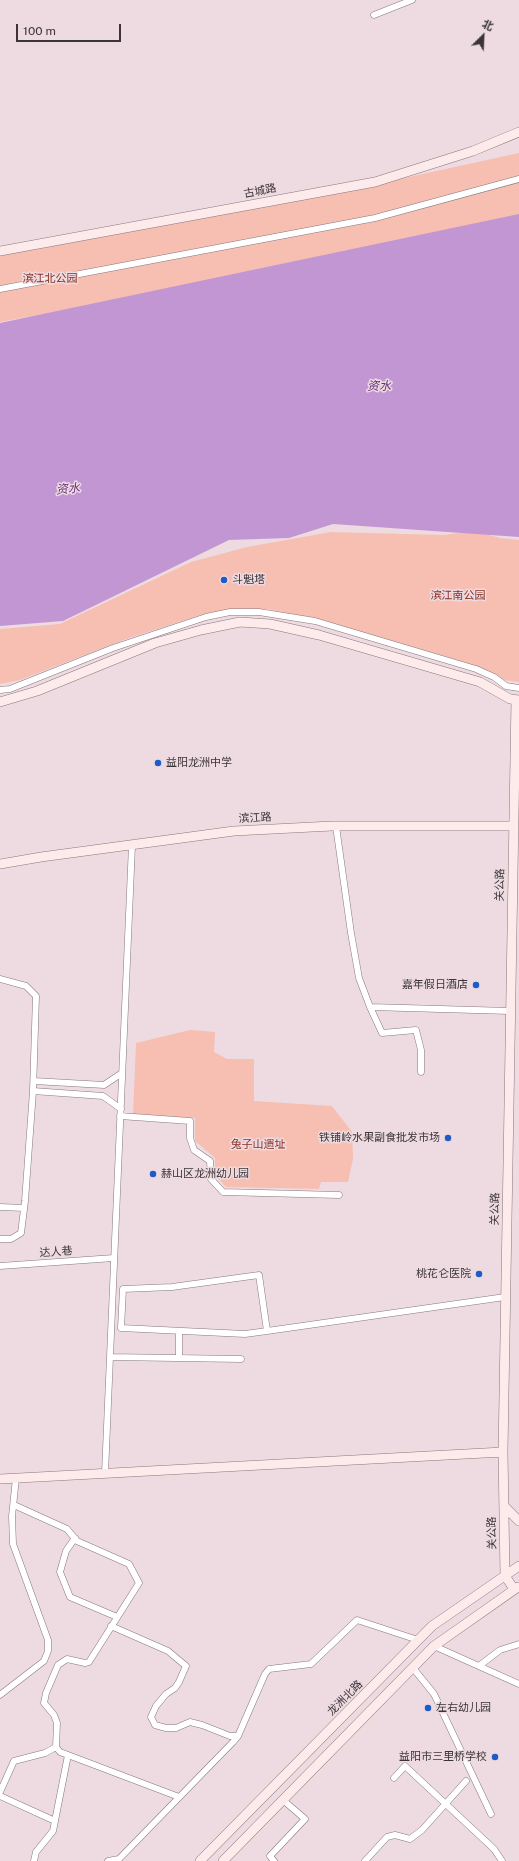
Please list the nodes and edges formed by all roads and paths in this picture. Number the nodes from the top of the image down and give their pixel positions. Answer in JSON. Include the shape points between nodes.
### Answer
{"nodes":[{"id":1,"x":412,"y":0,"type":"edge"},
{"id":2,"x":374,"y":15,"type":"dead end"},
{"id":3,"x":519,"y":132,"type":"edge"},
{"id":4,"x":519,"y":179,"type":"edge"},
{"id":5,"x":0,"y":251,"type":"edge"},
{"id":6,"x":0,"y":289,"type":"edge"},
{"id":7,"x":519,"y":688,"type":"edge"},
{"id":8,"x":0,"y":690,"type":"edge"},
{"id":9,"x":518,"y":700,"type":"edge"},
{"id":10,"x":0,"y":702,"type":"edge"},
{"id":11,"x":336,"y":826,"type":"junction"},
{"id":12,"x":513,"y":826,"type":"junction"},
{"id":13,"x":132,"y":845,"type":"junction"},
{"id":14,"x":0,"y":864,"type":"edge"},
{"id":15,"x":0,"y":979,"type":"edge"},
{"id":16,"x":370,"y":1008,"type":"junction"},
{"id":17,"x":510,"y":1011,"type":"junction"},
{"id":18,"x":421,"y":1072,"type":"dead end"},
{"id":19,"x":122,"y":1073,"type":"junction"},
{"id":20,"x":34,"y":1081,"type":"junction"},
{"id":21,"x":33,"y":1091,"type":"junction"},
{"id":22,"x":120,"y":1113,"type":"junction"},
{"id":23,"x":339,"y":1195,"type":"dead end"},
{"id":24,"x":0,"y":1207,"type":"edge"},
{"id":25,"x":24,"y":1208,"type":"junction"},
{"id":26,"x":0,"y":1239,"type":"edge"},
{"id":27,"x":114,"y":1258,"type":"junction"},
{"id":28,"x":0,"y":1266,"type":"edge"},
{"id":29,"x":505,"y":1297,"type":"junction"},
{"id":30,"x":267,"y":1331,"type":"junction"},
{"id":31,"x":179,"y":1332,"type":"junction"},
{"id":32,"x":110,"y":1357,"type":"junction"},
{"id":33,"x":180,"y":1358,"type":"junction"},
{"id":34,"x":241,"y":1359,"type":"dead end"},
{"id":35,"x":503,"y":1452,"type":"junction"},
{"id":36,"x":105,"y":1473,"type":"junction"},
{"id":37,"x":16,"y":1478,"type":"junction"},
{"id":38,"x":0,"y":1479,"type":"edge"},
{"id":39,"x":14,"y":1506,"type":"junction"},
{"id":40,"x":504,"y":1506,"type":"junction"},
{"id":41,"x":519,"y":1521,"type":"edge"},
{"id":42,"x":75,"y":1538,"type":"junction"},
{"id":43,"x":519,"y":1566,"type":"edge"},
{"id":44,"x":505,"y":1576,"type":"junction"},
{"id":45,"x":517,"y":1588,"type":"edge"},
{"id":46,"x":117,"y":1617,"type":"junction"},
{"id":47,"x":112,"y":1626,"type":"junction"},
{"id":48,"x":418,"y":1640,"type":"junction"},
{"id":49,"x":519,"y":1644,"type":"edge"},
{"id":50,"x":434,"y":1646,"type":"junction"},
{"id":51,"x":479,"y":1666,"type":"junction"},
{"id":52,"x":413,"y":1668,"type":"junction"},
{"id":53,"x":519,"y":1684,"type":"edge"},
{"id":54,"x":0,"y":1695,"type":"edge"},
{"id":55,"x":238,"y":1736,"type":"junction"},
{"id":56,"x":56,"y":1747,"type":"junction"},
{"id":57,"x":68,"y":1755,"type":"junction"},
{"id":58,"x":394,"y":1778,"type":"dead end"},
{"id":59,"x":466,"y":1781,"type":"dead end"},
{"id":60,"x":0,"y":1792,"type":"edge"},
{"id":61,"x":0,"y":1796,"type":"edge"},
{"id":62,"x":179,"y":1797,"type":"junction"},
{"id":63,"x":283,"y":1800,"type":"junction"},
{"id":64,"x":446,"y":1804,"type":"junction"},
{"id":65,"x":491,"y":1814,"type":"dead end"},
{"id":66,"x":55,"y":1821,"type":"junction"},
{"id":67,"x":34,"y":1861,"type":"edge"},
{"id":68,"x":108,"y":1861,"type":"edge"},
{"id":69,"x":200,"y":1861,"type":"edge"},
{"id":70,"x":222,"y":1861,"type":"edge"},
{"id":71,"x":274,"y":1861,"type":"edge"},
{"id":72,"x":365,"y":1861,"type":"edge"},
{"id":73,"x":502,"y":1861,"type":"edge"}],
"edges":[{"from":1,"to":2,"type":"street"},
{"from":3,"to":5,"type":"main road","name":"古城路","via":[[473,151],[375,182]]},
{"from":4,"to":6,"type":"street","via":[[375,218]]},
{"from":7,"to":8,"type":"street","via":[[506,686],[476,669],[315,621],[259,612],[230,612],[206,617],[113,648],[10,689]]},
{"from":9,"to":10,"type":"main road","via":[[510,699],[480,682],[327,638],[270,624],[240,622],[155,643],[37,691]]},
{"from":9,"to":12,"type":"main road","name":"关公路"},
{"from":11,"to":12,"type":"main road","name":"滨江路"},
{"from":11,"to":13,"type":"main road","name":"滨江路","via":[[234,831]]},
{"from":11,"to":16,"type":"street","via":[[359,978]]},
{"from":12,"to":17,"type":"main road","name":"关公路"},
{"from":13,"to":14,"type":"main road","name":"滨江路"},
{"from":13,"to":19,"type":"street"},
{"from":15,"to":20,"type":"street","via":[[26,986],[36,996]]},
{"from":16,"to":17,"type":"street"},
{"from":16,"to":18,"type":"street","via":[[382,1032],[416,1030],[421,1050]]},
{"from":17,"to":29,"type":"main road","name":"关公路"},
{"from":19,"to":20,"type":"street","via":[[104,1085]]},
{"from":19,"to":22,"type":"street"},
{"from":20,"to":21,"type":"street"},
{"from":21,"to":22,"type":"street","via":[[103,1096]]},
{"from":21,"to":25,"type":"street"},
{"from":22,"to":23,"type":"street","via":[[190,1121],[190,1138],[194,1150],[210,1161],[211,1179],[223,1192]]},
{"from":22,"to":27,"type":"street"},
{"from":24,"to":25,"type":"street"},
{"from":25,"to":26,"type":"street","via":[[21,1233],[11,1239]]},
{"from":27,"to":28,"type":"street","name":"达人巷"},
{"from":27,"to":32,"type":"street"},
{"from":29,"to":30,"type":"street"},
{"from":29,"to":35,"type":"main road","name":"关公路"},
{"from":30,"to":31,"type":"street","via":[[245,1334]]},
{"from":30,"to":31,"type":"street","via":[[259,1275],[172,1287],[123,1288],[121,1328]]},
{"from":31,"to":33,"type":"street"},
{"from":32,"to":33,"type":"street"},
{"from":32,"to":36,"type":"street"},
{"from":33,"to":34,"type":"street"},
{"from":35,"to":36,"type":"main road"},
{"from":35,"to":40,"type":"main road","name":"关公路"},
{"from":36,"to":37,"type":"main road"},
{"from":37,"to":38,"type":"main road"},
{"from":37,"to":39,"type":"street"},
{"from":39,"to":42,"type":"street","via":[[67,1529]]},
{"from":39,"to":54,"type":"street","via":[[13,1544],[48,1640],[48,1651],[44,1661]]},
{"from":40,"to":41,"type":"main road"},
{"from":40,"to":44,"type":"main road","name":"关公路"},
{"from":42,"to":46,"type":"street","via":[[66,1551],[60,1572],[70,1597]]},
{"from":42,"to":46,"type":"street","via":[[129,1564],[136,1575],[139,1583]]},
{"from":43,"to":44,"type":"main road","name":"龙洲北路"},
{"from":44,"to":45,"type":"main road"},
{"from":44,"to":48,"type":"main road","name":"龙洲北路","via":[[432,1626]]},
{"from":45,"to":50,"type":"main road"},
{"from":46,"to":47,"type":"street"},
{"from":47,"to":55,"type":"street","via":[[168,1651],[186,1666],[175,1688],[156,1706],[151,1717],[155,1725],[176,1728],[190,1722],[230,1736]]},
{"from":47,"to":56,"type":"street","via":[[89,1662],[67,1659],[58,1665],[44,1703],[54,1715],[57,1724]]},
{"from":48,"to":55,"type":"street","via":[[357,1620],[311,1664],[269,1669]]},
{"from":48,"to":69,"type":"main road","name":"龙洲北路"},
{"from":49,"to":51,"type":"street","via":[[500,1650]]},
{"from":50,"to":51,"type":"street"},
{"from":50,"to":52,"type":"main road"},
{"from":51,"to":53,"type":"street"},
{"from":52,"to":63,"type":"main road"},
{"from":52,"to":65,"type":"street","via":[[434,1694]]},
{"from":55,"to":62,"type":"street"},
{"from":56,"to":57,"type":"street"},
{"from":56,"to":60,"type":"street","via":[[45,1753],[14,1761]]},
{"from":57,"to":62,"type":"street"},
{"from":57,"to":66,"type":"street"},
{"from":58,"to":64,"type":"street","via":[[405,1766]]},
{"from":59,"to":64,"type":"street"},
{"from":61,"to":66,"type":"street"},
{"from":62,"to":68,"type":"street","via":[[119,1859]]},
{"from":63,"to":70,"type":"main road"},
{"from":63,"to":71,"type":"street","via":[[305,1819],[270,1856]]},
{"from":64,"to":72,"type":"street","via":[[410,1839],[387,1837]]},
{"from":64,"to":73,"type":"street","via":[[494,1849]]},
{"from":66,"to":67,"type":"street","via":[[52,1831],[36,1852]]}]}
